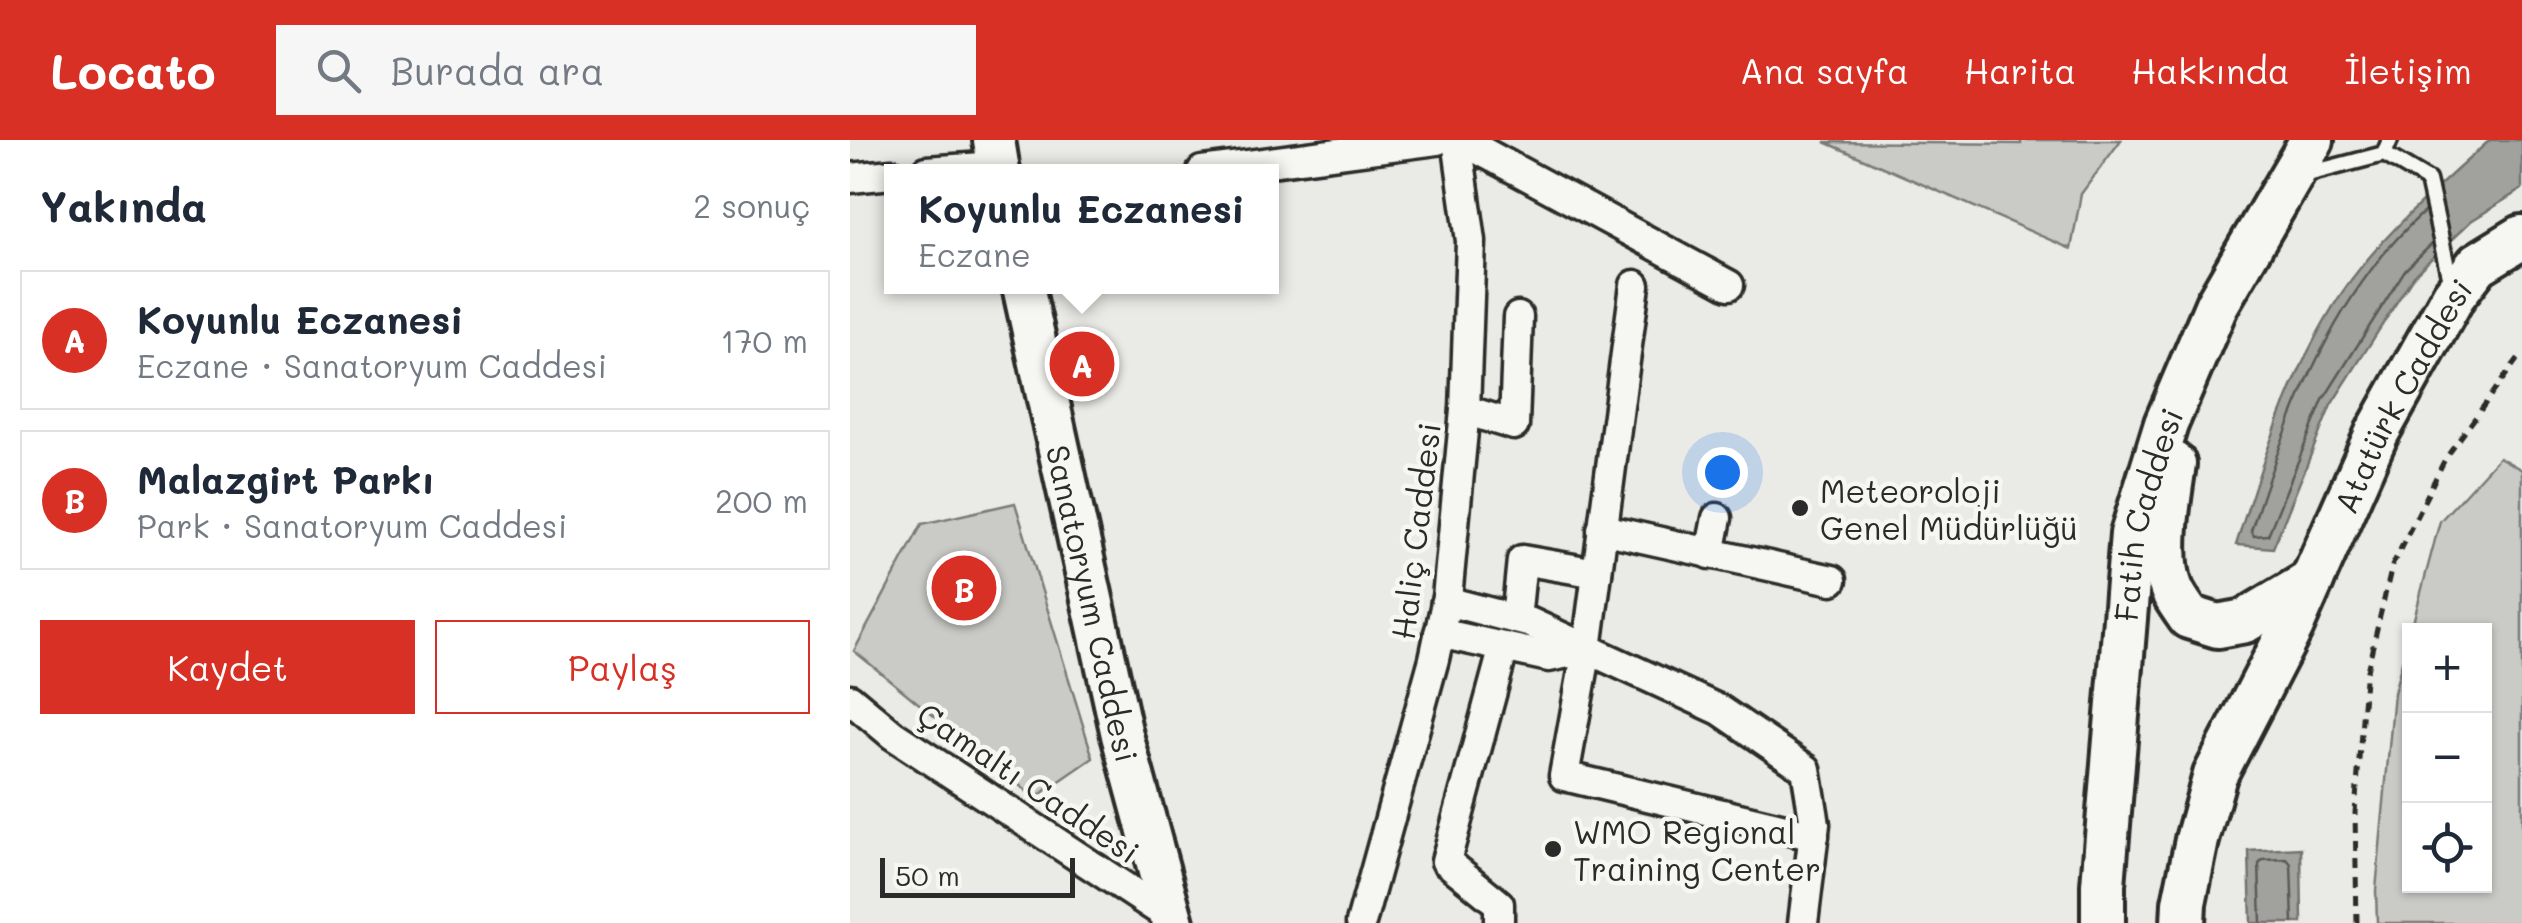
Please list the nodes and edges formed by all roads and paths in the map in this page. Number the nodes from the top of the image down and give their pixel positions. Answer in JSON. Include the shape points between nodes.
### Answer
{"nodes":[{"id":1,"x":1437,"y":140,"type":"edge"},
{"id":2,"x":1459,"y":140,"type":"edge"},
{"id":3,"x":2312,"y":140,"type":"edge"},
{"id":4,"x":2387,"y":147,"type":"edge"},
{"id":5,"x":997,"y":159,"type":"edge"},
{"id":6,"x":970,"y":164,"type":"edge"},
{"id":7,"x":1261,"y":164,"type":"edge"},
{"id":8,"x":884,"y":175,"type":"edge"},
{"id":9,"x":850,"y":178,"type":"edge"},
{"id":10,"x":2290,"y":179,"type":"junction"},
{"id":11,"x":2522,"y":237,"type":"edge"},
{"id":12,"x":1635,"y":285,"type":"dead end"},
{"id":13,"x":1729,"y":285,"type":"dead end"},
{"id":14,"x":1024,"y":294,"type":"edge"},
{"id":15,"x":2454,"y":296,"type":"junction"},
{"id":16,"x":1518,"y":316,"type":"dead end"},
{"id":17,"x":2522,"y":353,"type":"edge"},
{"id":18,"x":2190,"y":369,"type":"junction"},
{"id":19,"x":1465,"y":410,"type":"junction"},
{"id":20,"x":1717,"y":518,"type":"dead end"},
{"id":21,"x":1602,"y":529,"type":"junction"},
{"id":22,"x":1710,"y":554,"type":"junction"},
{"id":23,"x":1597,"y":573,"type":"junction"},
{"id":24,"x":1832,"y":580,"type":"dead end"},
{"id":25,"x":2312,"y":581,"type":"junction"},
{"id":26,"x":1446,"y":602,"type":"junction"},
{"id":27,"x":1516,"y":619,"type":"junction"},
{"id":28,"x":1439,"y":633,"type":"junction"},
{"id":29,"x":1504,"y":647,"type":"junction"},
{"id":30,"x":1587,"y":649,"type":"junction"},
{"id":31,"x":850,"y":698,"type":"edge"},
{"id":32,"x":1814,"y":836,"type":"junction"},
{"id":33,"x":1175,"y":922,"type":"edge"},
{"id":34,"x":1361,"y":923,"type":"edge"},
{"id":35,"x":1499,"y":923,"type":"edge"},
{"id":36,"x":1803,"y":923,"type":"edge"},
{"id":37,"x":2103,"y":923,"type":"edge"},
{"id":38,"x":2183,"y":923,"type":"edge"},
{"id":39,"x":2357,"y":923,"type":"edge"}],
"edges":[{"from":1,"to":7,"type":"street"},
{"from":2,"to":13,"type":"street"},
{"from":2,"to":19,"type":"street","name":"Haliç Caddesi","via":[[1472,241]]},
{"from":3,"to":10,"type":"main road","name":"Fatih Caddesi"},
{"from":4,"to":10,"type":"lane"},
{"from":4,"to":15,"type":"lane","via":[[2428,180]]},
{"from":5,"to":6,"type":"street"},
{"from":8,"to":9,"type":"street"},
{"from":10,"to":18,"type":"main road","name":"Fatih Caddesi","via":[[2217,304]]},
{"from":11,"to":15,"type":"main road","name":"Atatürk Caddesi","via":[[2478,264]]},
{"from":12,"to":21,"type":"street"},
{"from":14,"to":33,"type":"main road","name":"Sanatoryum Caddesi","via":[[1122,735]]},
{"from":15,"to":25,"type":"main road","name":"Atatürk Caddesi","via":[[2378,433]]},
{"from":16,"to":19,"type":"street","via":[[1514,425]]},
{"from":17,"to":39,"type":"path","via":[[2446,459],[2392,566],[2365,679],[2355,813]]},
{"from":18,"to":25,"type":"main road","via":[[2167,509],[2171,588],[2188,617],[2218,626],[2245,621]]},
{"from":18,"to":37,"type":"main road","name":"Fatih Caddesi","via":[[2132,534]]},
{"from":19,"to":26,"type":"street","name":"Haliç Caddesi"},
{"from":20,"to":22,"type":"street"},
{"from":21,"to":22,"type":"street"},
{"from":21,"to":23,"type":"street"},
{"from":22,"to":24,"type":"street"},
{"from":23,"to":27,"type":"street","via":[[1522,560]]},
{"from":23,"to":30,"type":"street"},
{"from":25,"to":38,"type":"main road","via":[[2215,774]]},
{"from":26,"to":27,"type":"street"},
{"from":26,"to":28,"type":"street","name":"Haliç Caddesi"},
{"from":27,"to":30,"type":"street"},
{"from":28,"to":29,"type":"street"},
{"from":28,"to":34,"type":"street","name":"Haliç Caddesi"},
{"from":29,"to":30,"type":"street","via":[[1550,656]]},
{"from":29,"to":35,"type":"street","via":[[1446,861],[1499,904]]},
{"from":30,"to":32,"type":"street","via":[[1720,710],[1806,769]]},
{"from":30,"to":32,"type":"street","via":[[1564,776]]},
{"from":31,"to":33,"type":"street","name":"Çamaltı Caddesi","via":[[893,735]]},
{"from":32,"to":36,"type":"street"}]}
